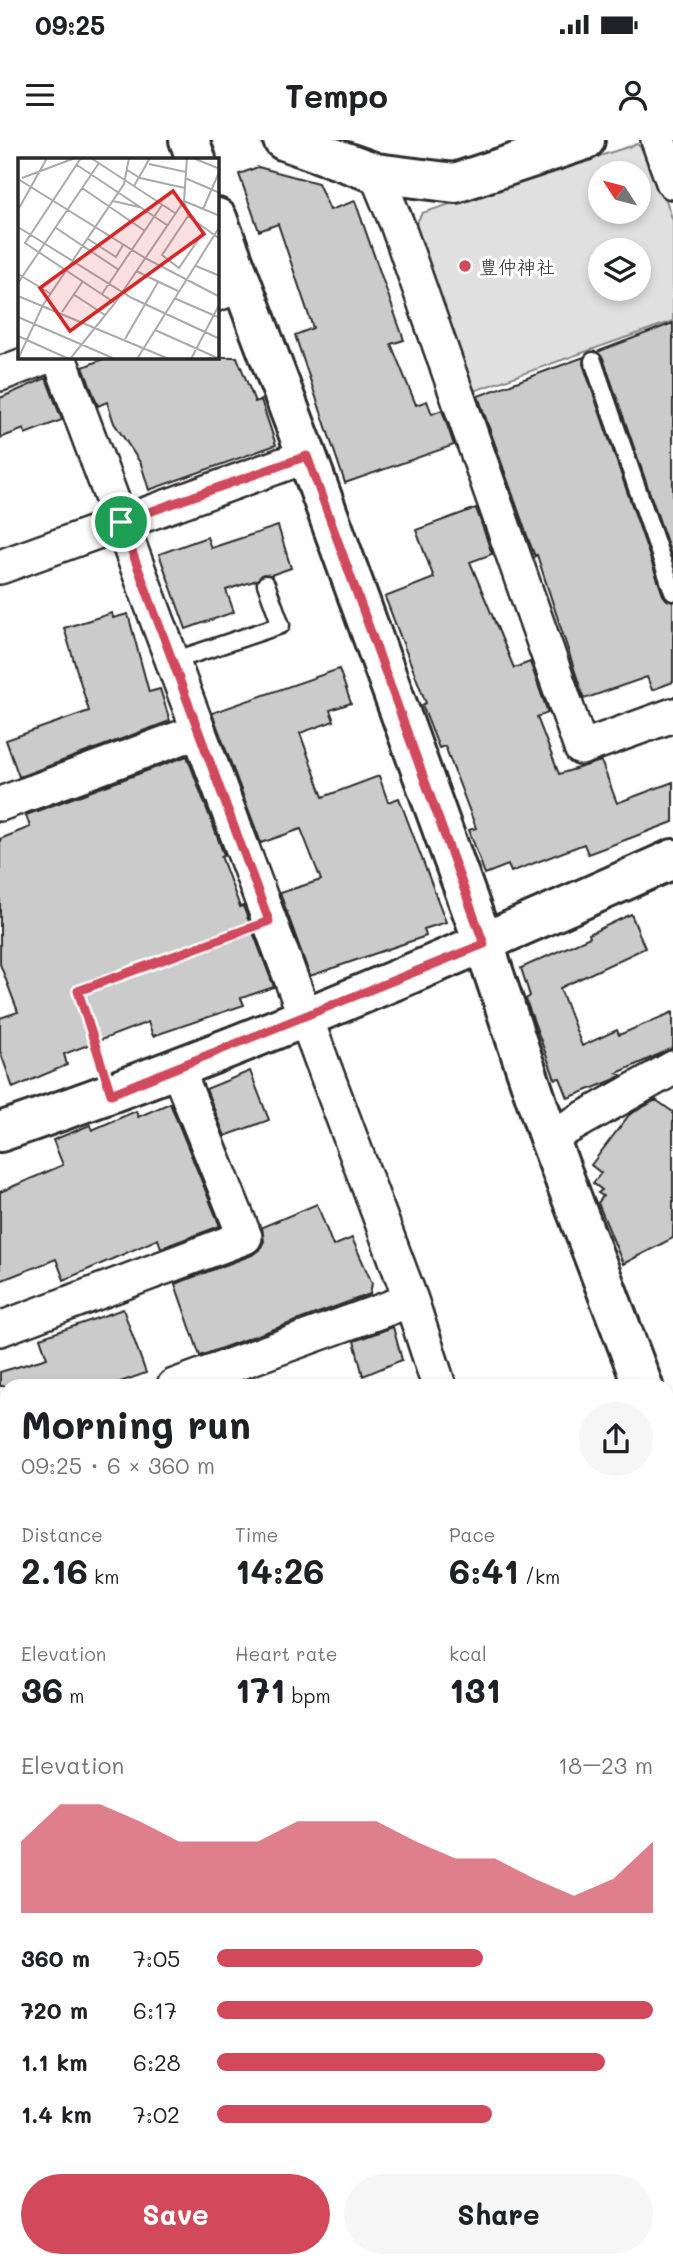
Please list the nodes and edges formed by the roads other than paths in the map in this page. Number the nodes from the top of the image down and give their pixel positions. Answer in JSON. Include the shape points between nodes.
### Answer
{"nodes":[{"id":1,"x":189,"y":140,"type":"edge"},
{"id":2,"x":283,"y":140,"type":"edge"},
{"id":3,"x":585,"y":140,"type":"edge"},
{"id":4,"x":658,"y":140,"type":"edge"},
{"id":5,"x":196,"y":158,"type":"edge"},
{"id":6,"x":376,"y":173,"type":"junction"},
{"id":7,"x":673,"y":181,"type":"edge"},
{"id":8,"x":219,"y":230,"type":"edge"},
{"id":9,"x":229,"y":290,"type":"edge"},
{"id":10,"x":40,"y":359,"type":"edge"},
{"id":11,"x":60,"y":359,"type":"edge"},
{"id":12,"x":593,"y":361,"type":"dead end"},
{"id":13,"x":0,"y":374,"type":"edge"},
{"id":14,"x":307,"y":456,"type":"junction"},
{"id":15,"x":121,"y":522,"type":"junction"},
{"id":16,"x":0,"y":566,"type":"edge"},
{"id":17,"x":266,"y":584,"type":"dead end"},
{"id":18,"x":673,"y":592,"type":"edge"},
{"id":19,"x":173,"y":661,"type":"junction"},
{"id":20,"x":673,"y":715,"type":"edge"},
{"id":21,"x":199,"y":731,"type":"junction"},
{"id":22,"x":0,"y":804,"type":"edge"},
{"id":23,"x":673,"y":859,"type":"edge"},
{"id":24,"x":484,"y":944,"type":"junction"},
{"id":25,"x":305,"y":1016,"type":"junction"},
{"id":26,"x":177,"y":1068,"type":"junction"},
{"id":27,"x":673,"y":1068,"type":"edge"},
{"id":28,"x":0,"y":1132,"type":"edge"},
{"id":29,"x":549,"y":1138,"type":"junction"},
{"id":30,"x":411,"y":1300,"type":"junction"},
{"id":31,"x":0,"y":1329,"type":"edge"},
{"id":32,"x":193,"y":1379,"type":"edge"},
{"id":33,"x":437,"y":1379,"type":"edge"},
{"id":34,"x":640,"y":1379,"type":"edge"}],
"edges":[{"from":1,"to":5,"type":"street"},
{"from":2,"to":6,"type":"street"},
{"from":3,"to":6,"type":"street","via":[[455,183]]},
{"from":4,"to":7,"type":"street"},
{"from":6,"to":20,"type":"street","via":[[581,748]]},
{"from":8,"to":9,"type":"street"},
{"from":9,"to":14,"type":"street"},
{"from":10,"to":13,"type":"street"},
{"from":11,"to":15,"type":"street"},
{"from":12,"to":18,"type":"lane"},
{"from":14,"to":15,"type":"street"},
{"from":14,"to":24,"type":"street"},
{"from":15,"to":16,"type":"street"},
{"from":15,"to":19,"type":"street"},
{"from":17,"to":19,"type":"lane","via":[[281,625]]},
{"from":19,"to":21,"type":"street"},
{"from":21,"to":22,"type":"street"},
{"from":21,"to":25,"type":"street"},
{"from":23,"to":24,"type":"street"},
{"from":24,"to":25,"type":"street"},
{"from":24,"to":29,"type":"street"},
{"from":25,"to":26,"type":"street"},
{"from":25,"to":30,"type":"street"},
{"from":26,"to":28,"type":"street"},
{"from":26,"to":31,"type":"street","via":[[245,1237]]},
{"from":27,"to":29,"type":"street"},
{"from":29,"to":34,"type":"street"},
{"from":30,"to":32,"type":"street"},
{"from":30,"to":33,"type":"street"}]}
